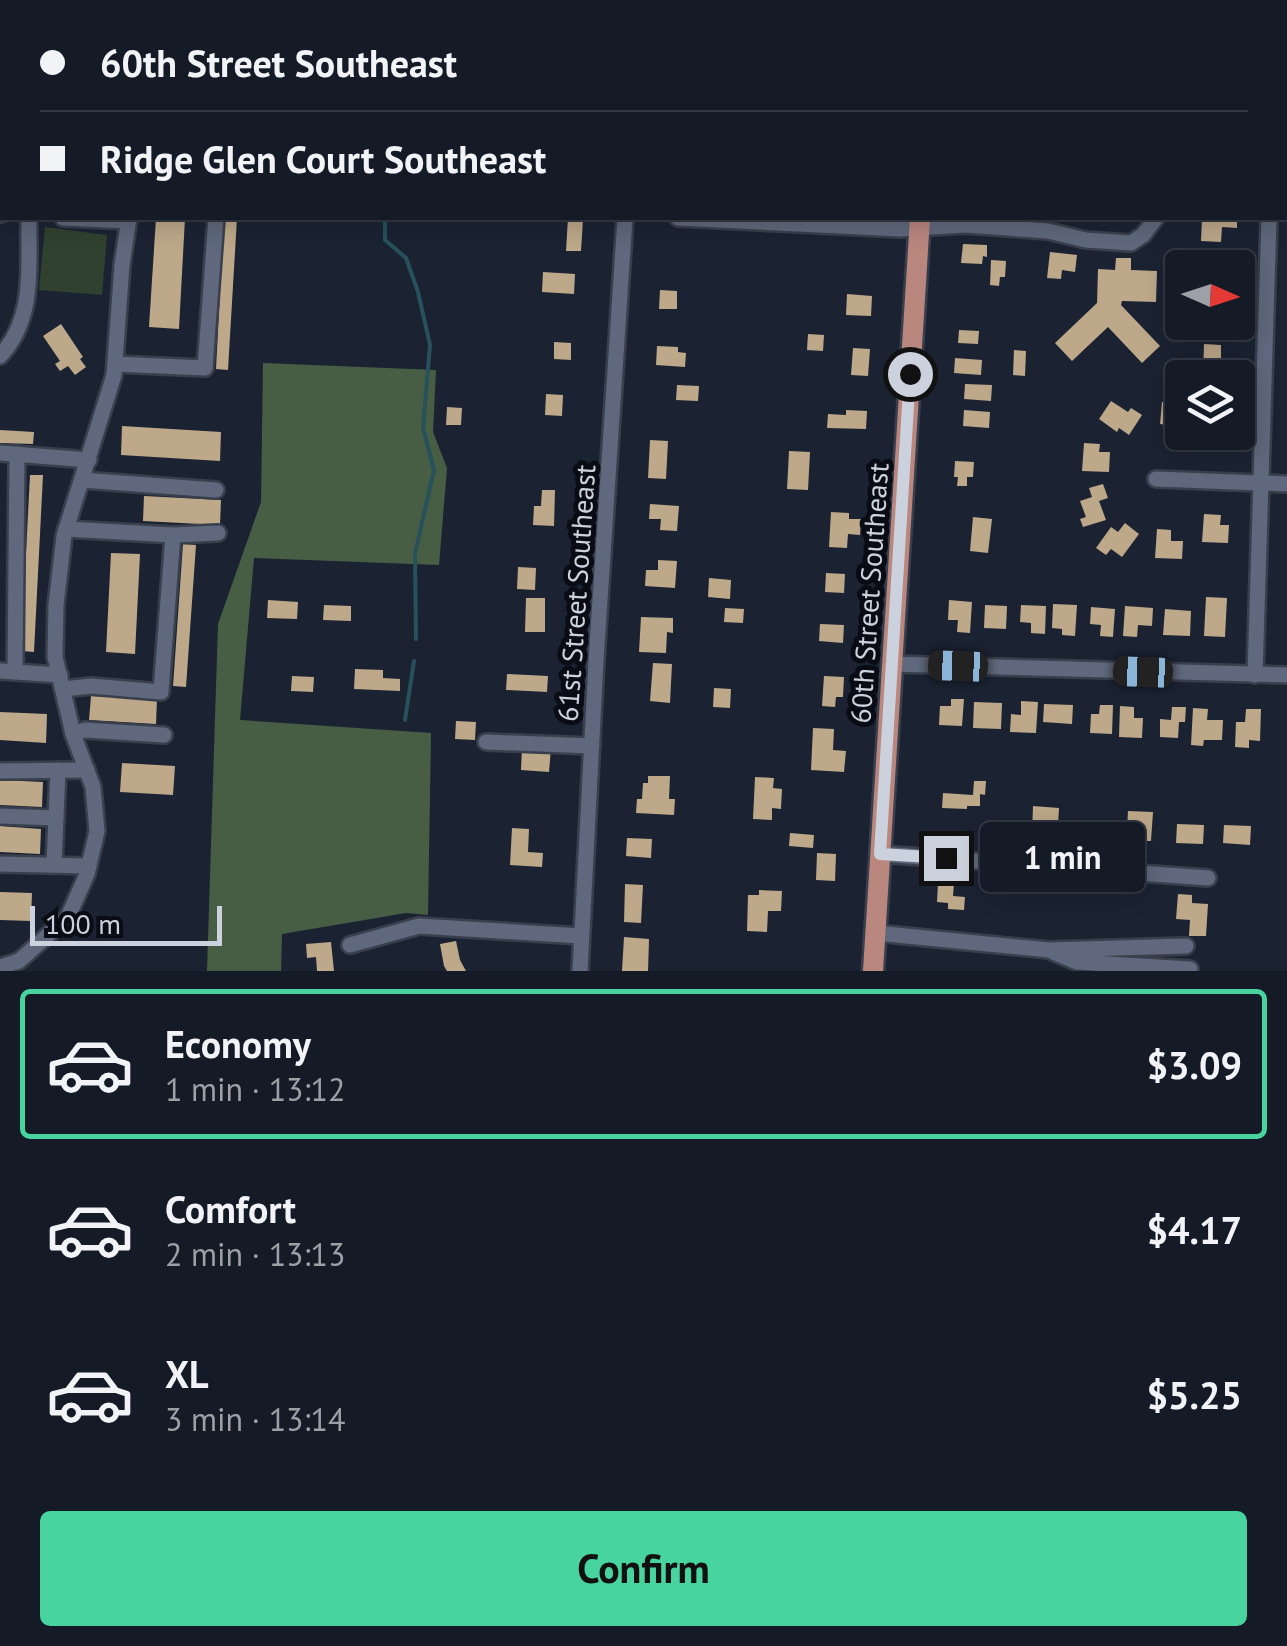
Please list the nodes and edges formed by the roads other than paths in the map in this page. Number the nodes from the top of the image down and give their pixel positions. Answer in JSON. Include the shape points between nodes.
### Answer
{"nodes":[{"id":1,"x":29,"y":220,"type":"edge"},
{"id":2,"x":128,"y":220,"type":"edge"},
{"id":3,"x":216,"y":220,"type":"edge"},
{"id":4,"x":625,"y":220,"type":"edge"},
{"id":5,"x":768,"y":220,"type":"edge"},
{"id":6,"x":1154,"y":220,"type":"edge"},
{"id":7,"x":1270,"y":220,"type":"edge"},
{"id":8,"x":812,"y":221,"type":"edge"},
{"id":9,"x":920,"y":223,"type":"edge"},
{"id":10,"x":1051,"y":224,"type":"edge"},
{"id":11,"x":0,"y":356,"type":"edge"},
{"id":12,"x":115,"y":364,"type":"junction"},
{"id":13,"x":8,"y":454,"type":"edge"},
{"id":14,"x":89,"y":460,"type":"junction"},
{"id":15,"x":1156,"y":479,"type":"dead end"},
{"id":16,"x":82,"y":480,"type":"junction"},
{"id":17,"x":1262,"y":483,"type":"junction"},
{"id":18,"x":1287,"y":484,"type":"edge"},
{"id":19,"x":216,"y":490,"type":"dead end"},
{"id":20,"x":66,"y":529,"type":"junction"},
{"id":21,"x":218,"y":533,"type":"dead end"},
{"id":22,"x":173,"y":536,"type":"junction"},
{"id":23,"x":893,"y":664,"type":"junction"},
{"id":24,"x":8,"y":672,"type":"edge"},
{"id":25,"x":1255,"y":674,"type":"junction"},
{"id":26,"x":1287,"y":676,"type":"edge"},
{"id":27,"x":61,"y":682,"type":"junction"},
{"id":28,"x":73,"y":734,"type":"junction"},
{"id":29,"x":164,"y":735,"type":"dead end"},
{"id":30,"x":486,"y":742,"type":"dead end"},
{"id":31,"x":592,"y":746,"type":"junction"},
{"id":32,"x":58,"y":770,"type":"junction"},
{"id":33,"x":87,"y":770,"type":"junction"},
{"id":34,"x":0,"y":771,"type":"edge"},
{"id":35,"x":0,"y":816,"type":"edge"},
{"id":36,"x":56,"y":818,"type":"junction"},
{"id":37,"x":880,"y":854,"type":"junction"},
{"id":38,"x":0,"y":864,"type":"edge"},
{"id":39,"x":54,"y":865,"type":"junction"},
{"id":40,"x":89,"y":866,"type":"junction"},
{"id":41,"x":1208,"y":878,"type":"dead end"},
{"id":42,"x":876,"y":933,"type":"junction"},
{"id":43,"x":581,"y":936,"type":"junction"},
{"id":44,"x":350,"y":946,"type":"dead end"},
{"id":45,"x":1186,"y":946,"type":"dead end"},
{"id":46,"x":1050,"y":950,"type":"junction"},
{"id":47,"x":24,"y":966,"type":"edge"},
{"id":48,"x":0,"y":967,"type":"edge"},
{"id":49,"x":1190,"y":969,"type":"edge"},
{"id":50,"x":580,"y":971,"type":"edge"},
{"id":51,"x":874,"y":971,"type":"edge"}],
"edges":[{"from":1,"to":11,"type":"street","via":[[27,306]]},
{"from":2,"to":12,"type":"street"},
{"from":3,"to":12,"type":"street","via":[[205,368]]},
{"from":4,"to":31,"type":"street","name":"61st Street Southeast"},
{"from":5,"to":8,"type":"street"},
{"from":6,"to":10,"type":"street","via":[[1131,242],[1086,240]]},
{"from":7,"to":17,"type":"street"},
{"from":8,"to":9,"type":"street"},
{"from":9,"to":10,"type":"street"},
{"from":9,"to":23,"type":"main road","name":"60th Street Southeast"},
{"from":12,"to":14,"type":"street"},
{"from":13,"to":14,"type":"street"},
{"from":13,"to":24,"type":"street"},
{"from":14,"to":16,"type":"street"},
{"from":15,"to":17,"type":"street"},
{"from":16,"to":19,"type":"street"},
{"from":16,"to":20,"type":"street"},
{"from":17,"to":18,"type":"street"},
{"from":17,"to":25,"type":"street"},
{"from":20,"to":22,"type":"street"},
{"from":20,"to":27,"type":"street","via":[[56,605]]},
{"from":21,"to":22,"type":"street"},
{"from":22,"to":27,"type":"street","via":[[161,692]]},
{"from":23,"to":25,"type":"street"},
{"from":23,"to":37,"type":"main road","name":"60th Street Southeast"},
{"from":24,"to":27,"type":"street"},
{"from":25,"to":26,"type":"street"},
{"from":27,"to":28,"type":"street"},
{"from":28,"to":29,"type":"street"},
{"from":28,"to":33,"type":"street"},
{"from":30,"to":31,"type":"street"},
{"from":31,"to":43,"type":"street","name":"61st Street Southeast"},
{"from":32,"to":33,"type":"street"},
{"from":32,"to":34,"type":"street"},
{"from":32,"to":36,"type":"street"},
{"from":33,"to":40,"type":"street","via":[[97,831]]},
{"from":35,"to":36,"type":"street"},
{"from":36,"to":39,"type":"street"},
{"from":37,"to":41,"type":"street"},
{"from":37,"to":42,"type":"main road","name":"60th Street Southeast"},
{"from":38,"to":39,"type":"street"},
{"from":39,"to":40,"type":"street"},
{"from":40,"to":47,"type":"street","via":[[68,916]]},
{"from":42,"to":46,"type":"street"},
{"from":42,"to":51,"type":"main road","name":"60th Street Southeast"},
{"from":43,"to":44,"type":"street","via":[[419,926]]},
{"from":43,"to":50,"type":"street","name":"61st Street Southeast"},
{"from":45,"to":46,"type":"street"},
{"from":46,"to":49,"type":"street","via":[[1077,962]]},
{"from":47,"to":48,"type":"street"}]}
